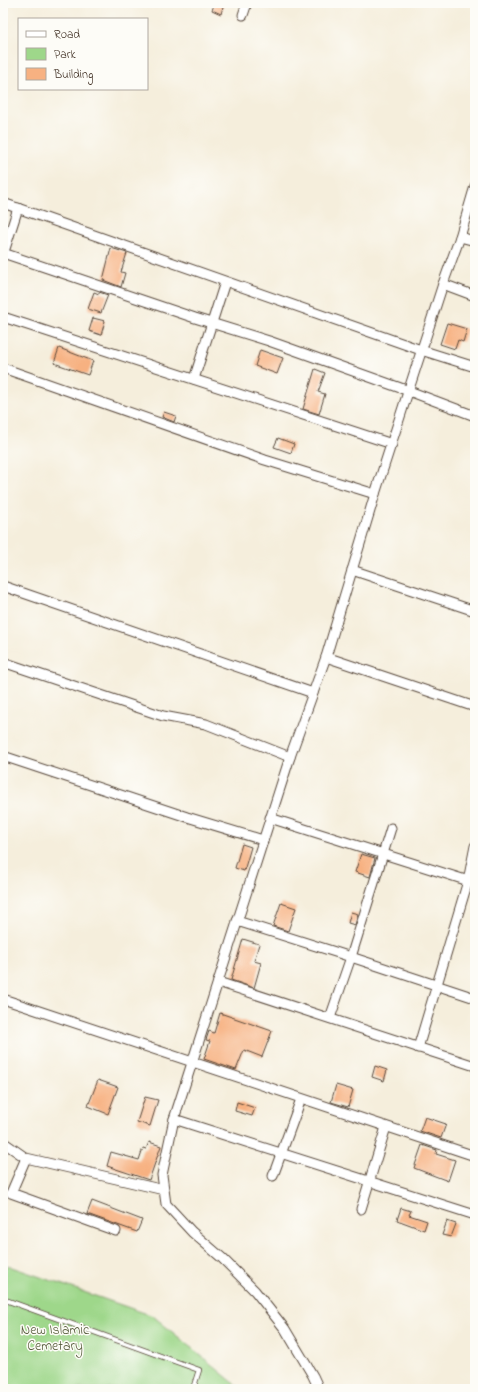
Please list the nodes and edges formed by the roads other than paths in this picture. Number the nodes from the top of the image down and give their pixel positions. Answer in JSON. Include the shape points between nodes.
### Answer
{"nodes":[{"id":1,"x":247,"y":3,"type":"edge"},
{"id":2,"x":243,"y":15,"type":"dead end"},
{"id":3,"x":475,"y":186,"type":"edge"},
{"id":4,"x":3,"y":203,"type":"edge"},
{"id":5,"x":18,"y":208,"type":"junction"},
{"id":6,"x":460,"y":236,"type":"junction"},
{"id":7,"x":475,"y":242,"type":"edge"},
{"id":8,"x":3,"y":254,"type":"edge"},
{"id":9,"x":225,"y":282,"type":"junction"},
{"id":10,"x":443,"y":284,"type":"junction"},
{"id":11,"x":475,"y":296,"type":"edge"},
{"id":12,"x":3,"y":317,"type":"edge"},
{"id":13,"x":211,"y":323,"type":"junction"},
{"id":14,"x":421,"y":350,"type":"junction"},
{"id":15,"x":475,"y":367,"type":"edge"},
{"id":16,"x":3,"y":368,"type":"edge"},
{"id":17,"x":194,"y":379,"type":"junction"},
{"id":18,"x":409,"y":391,"type":"junction"},
{"id":19,"x":475,"y":416,"type":"edge"},
{"id":20,"x":392,"y":444,"type":"junction"},
{"id":21,"x":375,"y":494,"type":"junction"},
{"id":22,"x":352,"y":570,"type":"junction"},
{"id":23,"x":3,"y":586,"type":"edge"},
{"id":24,"x":475,"y":611,"type":"edge"},
{"id":25,"x":326,"y":657,"type":"junction"},
{"id":26,"x":3,"y":662,"type":"edge"},
{"id":27,"x":313,"y":693,"type":"junction"},
{"id":28,"x":475,"y":707,"type":"edge"},
{"id":29,"x":3,"y":756,"type":"edge"},
{"id":30,"x":290,"y":757,"type":"junction"},
{"id":31,"x":270,"y":818,"type":"junction"},
{"id":32,"x":391,"y":828,"type":"dead end"},
{"id":33,"x":263,"y":840,"type":"junction"},
{"id":34,"x":475,"y":846,"type":"edge"},
{"id":35,"x":382,"y":854,"type":"junction"},
{"id":36,"x":471,"y":882,"type":"edge"},
{"id":37,"x":237,"y":921,"type":"junction"},
{"id":38,"x":351,"y":956,"type":"junction"},
{"id":39,"x":218,"y":982,"type":"junction"},
{"id":40,"x":437,"y":985,"type":"junction"},
{"id":41,"x":475,"y":998,"type":"edge"},
{"id":42,"x":3,"y":1000,"type":"edge"},
{"id":43,"x":330,"y":1018,"type":"junction"},
{"id":44,"x":418,"y":1048,"type":"junction"},
{"id":45,"x":192,"y":1063,"type":"junction"},
{"id":46,"x":475,"y":1066,"type":"edge"},
{"id":47,"x":301,"y":1099,"type":"junction"},
{"id":48,"x":174,"y":1119,"type":"junction"},
{"id":49,"x":386,"y":1127,"type":"junction"},
{"id":50,"x":3,"y":1142,"type":"edge"},
{"id":51,"x":281,"y":1153,"type":"junction"},
{"id":52,"x":475,"y":1156,"type":"edge"},
{"id":53,"x":26,"y":1158,"type":"junction"},
{"id":54,"x":273,"y":1176,"type":"dead end"},
{"id":55,"x":369,"y":1181,"type":"junction"},
{"id":56,"x":164,"y":1190,"type":"junction"},
{"id":57,"x":361,"y":1209,"type":"dead end"},
{"id":58,"x":475,"y":1215,"type":"edge"},
{"id":59,"x":116,"y":1231,"type":"dead end"},
{"id":60,"x":3,"y":1299,"type":"edge"},
{"id":61,"x":193,"y":1389,"type":"edge"},
{"id":62,"x":319,"y":1389,"type":"edge"}],
"edges":[{"from":1,"to":2,"type":"street"},
{"from":3,"to":6,"type":"street"},
{"from":4,"to":5,"type":"street"},
{"from":5,"to":8,"type":"street"},
{"from":5,"to":9,"type":"street"},
{"from":6,"to":7,"type":"street"},
{"from":6,"to":10,"type":"street"},
{"from":8,"to":13,"type":"street"},
{"from":9,"to":13,"type":"street"},
{"from":9,"to":14,"type":"street"},
{"from":10,"to":11,"type":"street"},
{"from":10,"to":14,"type":"street"},
{"from":12,"to":17,"type":"street"},
{"from":13,"to":17,"type":"street"},
{"from":13,"to":18,"type":"street"},
{"from":14,"to":15,"type":"street"},
{"from":14,"to":18,"type":"street"},
{"from":16,"to":21,"type":"street","via":[[265,460]]},
{"from":17,"to":20,"type":"street"},
{"from":18,"to":19,"type":"street"},
{"from":18,"to":20,"type":"street"},
{"from":20,"to":21,"type":"street"},
{"from":21,"to":22,"type":"street"},
{"from":22,"to":24,"type":"street"},
{"from":22,"to":25,"type":"street"},
{"from":23,"to":27,"type":"street"},
{"from":25,"to":27,"type":"street"},
{"from":25,"to":28,"type":"street"},
{"from":26,"to":30,"type":"street","via":[[163,716],[206,724]]},
{"from":27,"to":30,"type":"street"},
{"from":29,"to":33,"type":"street"},
{"from":30,"to":31,"type":"street"},
{"from":31,"to":33,"type":"street"},
{"from":31,"to":35,"type":"street"},
{"from":32,"to":35,"type":"street"},
{"from":33,"to":37,"type":"street"},
{"from":34,"to":36,"type":"street"},
{"from":35,"to":36,"type":"street"},
{"from":35,"to":38,"type":"street"},
{"from":36,"to":40,"type":"street"},
{"from":37,"to":38,"type":"street"},
{"from":37,"to":39,"type":"street"},
{"from":38,"to":40,"type":"street"},
{"from":38,"to":43,"type":"street"},
{"from":39,"to":43,"type":"street"},
{"from":39,"to":45,"type":"street"},
{"from":40,"to":41,"type":"street"},
{"from":40,"to":44,"type":"street"},
{"from":42,"to":45,"type":"street"},
{"from":43,"to":44,"type":"street"},
{"from":44,"to":46,"type":"street"},
{"from":45,"to":47,"type":"street"},
{"from":45,"to":48,"type":"street"},
{"from":47,"to":49,"type":"street"},
{"from":47,"to":51,"type":"street"},
{"from":48,"to":51,"type":"street"},
{"from":48,"to":56,"type":"street","via":[[162,1175]]},
{"from":49,"to":52,"type":"street"},
{"from":49,"to":55,"type":"street"},
{"from":50,"to":53,"type":"street"},
{"from":51,"to":54,"type":"street"},
{"from":51,"to":55,"type":"street"},
{"from":53,"to":56,"type":"street"},
{"from":53,"to":59,"type":"street","via":[[11,1193]]},
{"from":55,"to":57,"type":"street"},
{"from":55,"to":58,"type":"street"},
{"from":56,"to":62,"type":"street","via":[[166,1204],[255,1291],[285,1329]]},
{"from":60,"to":61,"type":"lane","via":[[199,1370]]}]}
